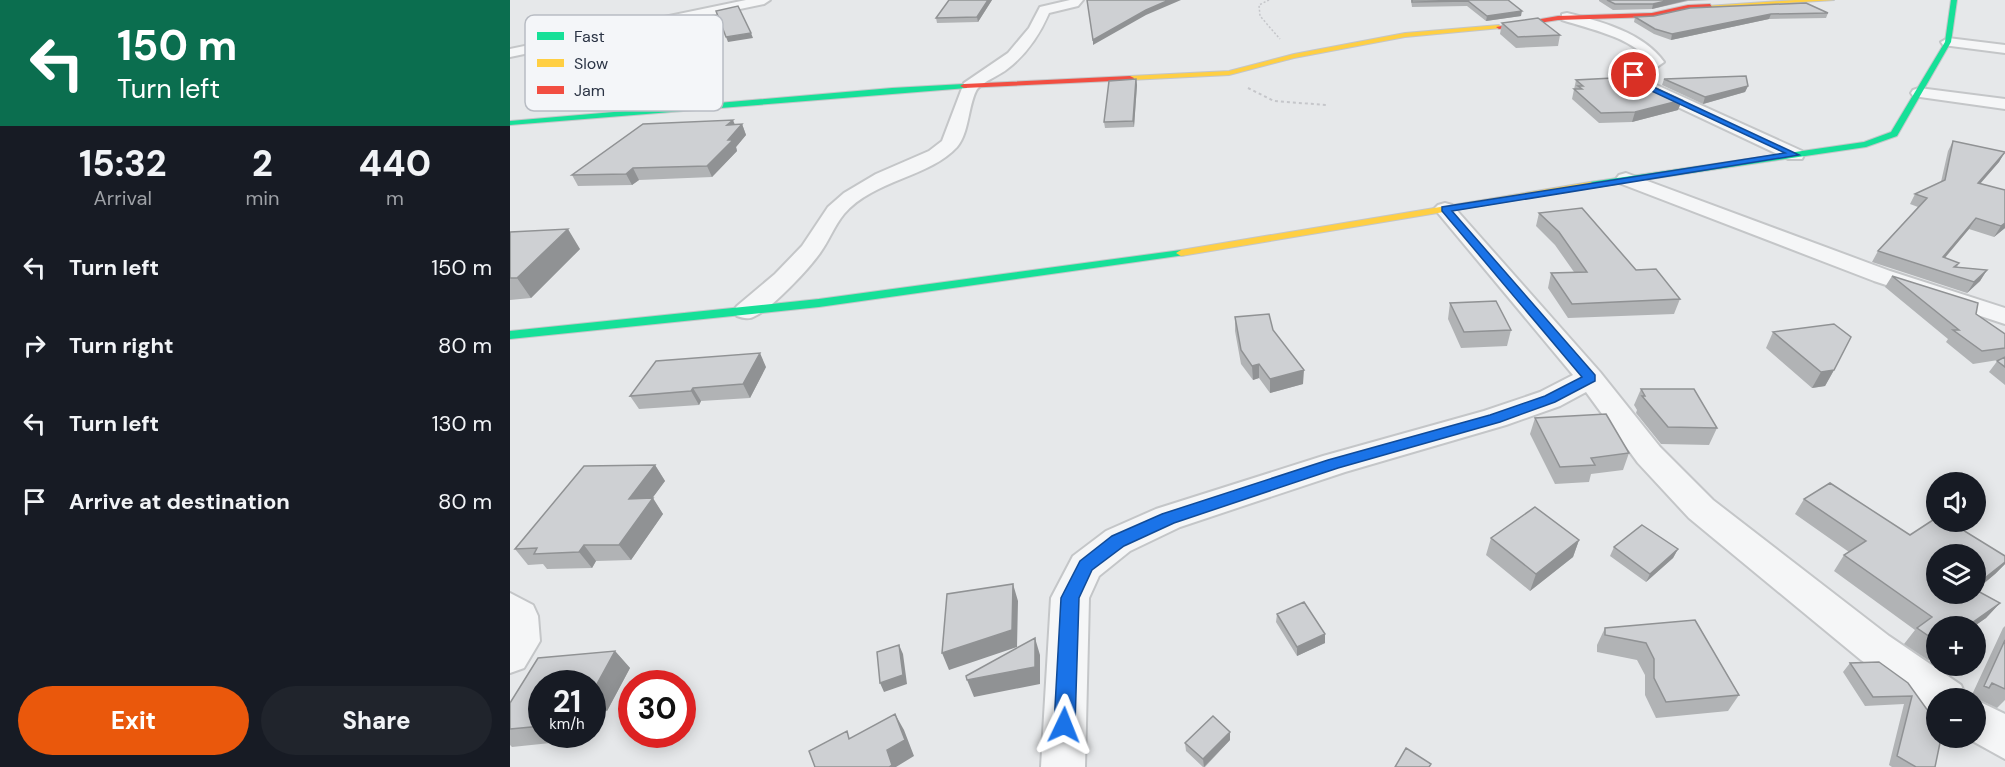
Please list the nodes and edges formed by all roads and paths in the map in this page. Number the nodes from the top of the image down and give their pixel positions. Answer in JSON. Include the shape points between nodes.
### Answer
{"nodes":[{"id":1,"x":764,"y":0,"type":"edge"},
{"id":2,"x":1077,"y":0,"type":"edge"},
{"id":3,"x":1269,"y":0,"type":"edge"},
{"id":4,"x":1831,"y":0,"type":"edge"},
{"id":5,"x":1954,"y":0,"type":"edge"},
{"id":6,"x":691,"y":15,"type":"edge"},
{"id":7,"x":1567,"y":17,"type":"junction"},
{"id":8,"x":1948,"y":42,"type":"junction"},
{"id":9,"x":2005,"y":49,"type":"edge"},
{"id":10,"x":525,"y":50,"type":"edge"},
{"id":11,"x":510,"y":53,"type":"edge"},
{"id":12,"x":1294,"y":56,"type":"junction"},
{"id":13,"x":1229,"y":73,"type":"junction"},
{"id":14,"x":970,"y":86,"type":"junction"},
{"id":15,"x":1919,"y":93,"type":"junction"},
{"id":16,"x":723,"y":104,"type":"edge"},
{"id":17,"x":2005,"y":104,"type":"edge"},
{"id":18,"x":1326,"y":105,"type":"dead end"},
{"id":19,"x":639,"y":111,"type":"edge"},
{"id":20,"x":510,"y":123,"type":"edge"},
{"id":21,"x":1795,"y":155,"type":"junction"},
{"id":22,"x":1626,"y":179,"type":"junction"},
{"id":23,"x":1445,"y":209,"type":"junction"},
{"id":24,"x":746,"y":311,"type":"junction"},
{"id":25,"x":2005,"y":316,"type":"edge"},
{"id":26,"x":510,"y":335,"type":"edge"},
{"id":27,"x":1590,"y":378,"type":"junction"},
{"id":28,"x":510,"y":609,"type":"edge"},
{"id":29,"x":510,"y":655,"type":"edge"},
{"id":30,"x":1931,"y":688,"type":"edge"},
{"id":31,"x":1986,"y":726,"type":"edge"},
{"id":32,"x":2005,"y":738,"type":"edge"},
{"id":33,"x":1063,"y":767,"type":"edge"}],
"edges":[{"from":1,"to":6,"type":"street"},
{"from":2,"to":14,"type":"street","via":[[1044,10],[1019,52],[1000,69]]},
{"from":3,"to":12,"type":"path","via":[[1259,5],[1260,16]]},
{"from":4,"to":7,"type":"main road","via":[[1688,7],[1652,15]]},
{"from":5,"to":8,"type":"main road"},
{"from":7,"to":12,"type":"main road","via":[[1462,32],[1405,35]]},
{"from":7,"to":21,"type":"street","via":[[1654,54],[1657,62],[1651,69],[1634,75],[1635,81]]},
{"from":8,"to":9,"type":"street"},
{"from":8,"to":15,"type":"main road"},
{"from":10,"to":11,"type":"street"},
{"from":12,"to":13,"type":"main road"},
{"from":13,"to":14,"type":"main road"},
{"from":13,"to":18,"type":"path","via":[[1259,97]]},
{"from":14,"to":16,"type":"main road"},
{"from":14,"to":24,"type":"street","via":[[950,143],[936,155],[851,196],[835,211],[811,250]]},
{"from":15,"to":17,"type":"street"},
{"from":15,"to":21,"type":"main road","via":[[1894,134],[1866,144]]},
{"from":19,"to":20,"type":"main road"},
{"from":21,"to":22,"type":"main road"},
{"from":22,"to":23,"type":"main road"},
{"from":22,"to":25,"type":"street","via":[[1882,276]]},
{"from":23,"to":24,"type":"main road","via":[[1155,257]]},
{"from":23,"to":27,"type":"street"},
{"from":24,"to":26,"type":"main road"},
{"from":27,"to":30,"type":"street","via":[[1649,455],[1701,509]]},
{"from":27,"to":33,"type":"street","via":[[1550,399],[1495,418],[1334,464],[1168,518],[1118,541],[1086,566],[1070,598]]},
{"from":28,"to":29,"type":"street","via":[[519,616],[520,641]]},
{"from":31,"to":32,"type":"street"}]}
